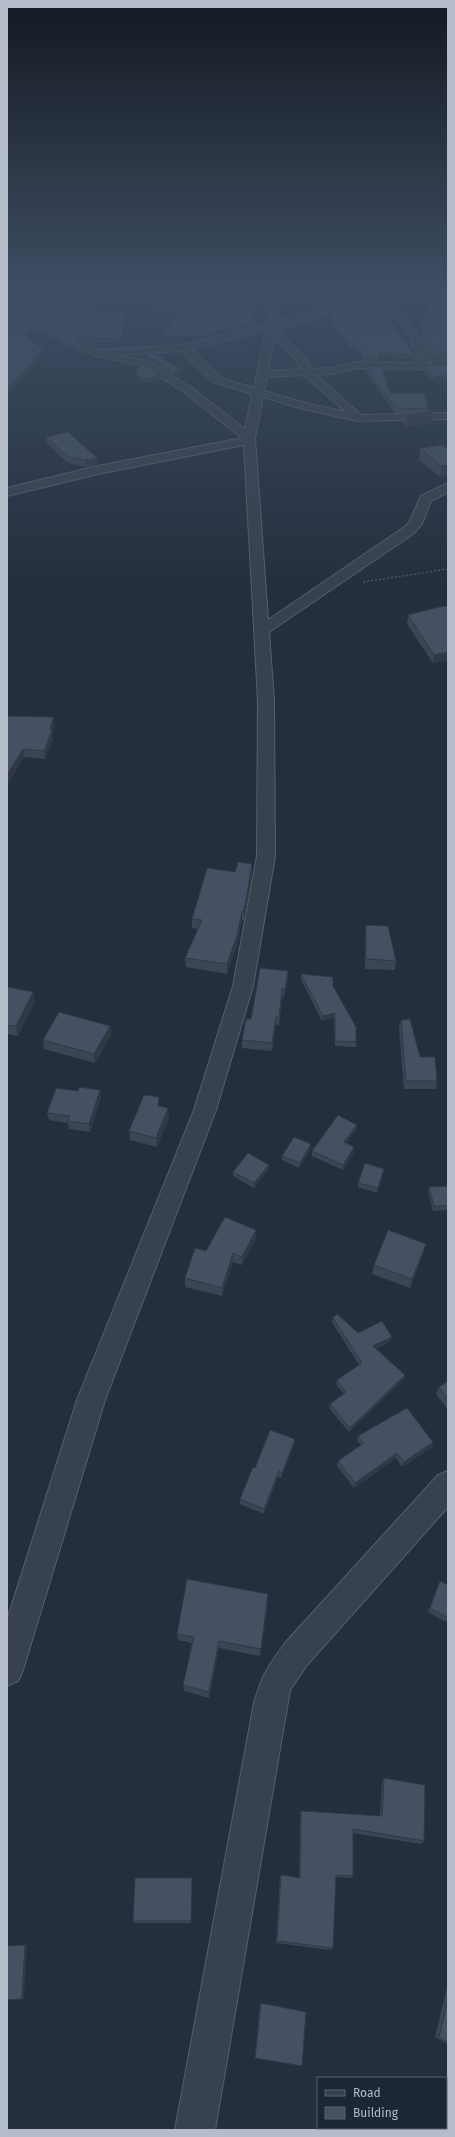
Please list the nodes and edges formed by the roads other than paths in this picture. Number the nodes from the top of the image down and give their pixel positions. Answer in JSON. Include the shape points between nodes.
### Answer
{"nodes":[{"id":1,"x":184,"y":388,"type":"edge"},
{"id":2,"x":259,"y":388,"type":"edge"},
{"id":3,"x":269,"y":388,"type":"edge"},
{"id":4,"x":324,"y":388,"type":"edge"},
{"id":5,"x":448,"y":416,"type":"edge"},
{"id":6,"x":358,"y":418,"type":"junction"},
{"id":7,"x":249,"y":439,"type":"junction"},
{"id":8,"x":448,"y":487,"type":"edge"},
{"id":9,"x":7,"y":492,"type":"edge"},
{"id":10,"x":261,"y":631,"type":"junction"},
{"id":11,"x":448,"y":1485,"type":"edge"},
{"id":12,"x":7,"y":1670,"type":"edge"},
{"id":13,"x":195,"y":2130,"type":"edge"}],
"edges":[{"from":1,"to":7,"type":"street"},
{"from":2,"to":7,"type":"street"},
{"from":3,"to":6,"type":"street","via":[[307,407]]},
{"from":4,"to":6,"type":"street"},
{"from":5,"to":6,"type":"street"},
{"from":7,"to":9,"type":"street","via":[[98,470]]},
{"from":7,"to":10,"type":"street"},
{"from":8,"to":10,"type":"street","via":[[425,499],[415,524],[408,531]]},
{"from":10,"to":12,"type":"street","via":[[266,702],[266,856],[243,986],[206,1110],[91,1400]]},
{"from":11,"to":13,"type":"street","via":[[296,1654],[276,1682]]}]}
